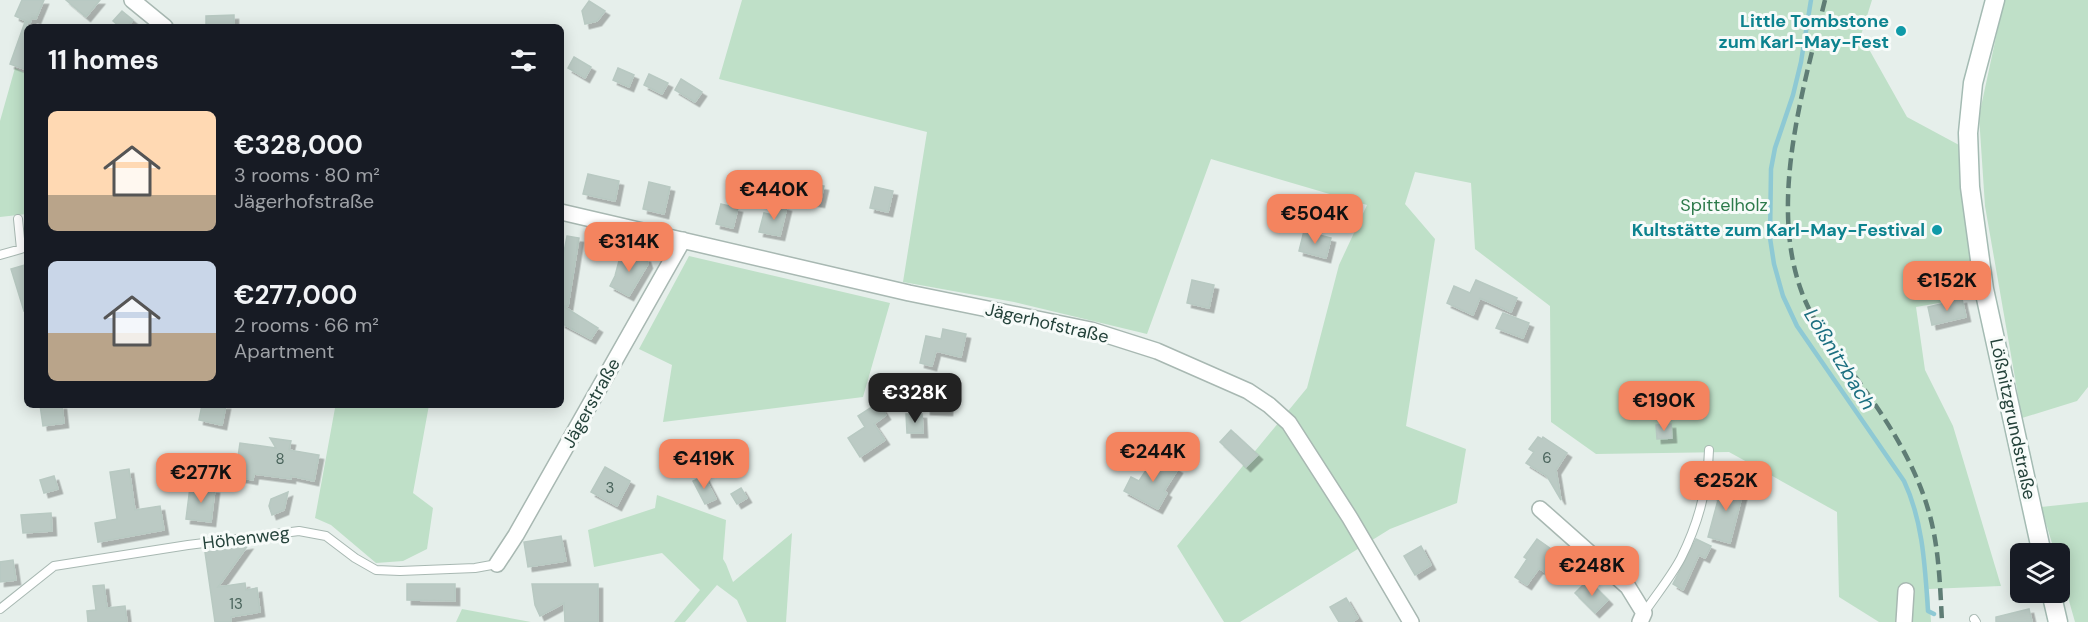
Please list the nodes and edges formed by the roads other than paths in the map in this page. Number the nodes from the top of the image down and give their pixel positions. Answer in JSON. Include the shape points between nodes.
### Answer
{"nodes":[{"id":1,"x":132,"y":0,"type":"edge"},
{"id":2,"x":1995,"y":0,"type":"edge"},
{"id":3,"x":161,"y":24,"type":"edge"},
{"id":4,"x":564,"y":213,"type":"edge"},
{"id":5,"x":18,"y":219,"type":"dead end"},
{"id":6,"x":683,"y":240,"type":"junction"},
{"id":7,"x":0,"y":255,"type":"edge"},
{"id":8,"x":1709,"y":450,"type":"dead end"},
{"id":9,"x":1540,"y":509,"type":"dead end"},
{"id":10,"x":2040,"y":543,"type":"edge"},
{"id":11,"x":497,"y":564,"type":"joint"},
{"id":12,"x":1906,"y":591,"type":"dead end"},
{"id":13,"x":2054,"y":603,"type":"edge"},
{"id":14,"x":0,"y":609,"type":"edge"},
{"id":15,"x":1642,"y":617,"type":"edge"},
{"id":16,"x":1411,"y":622,"type":"edge"},
{"id":17,"x":1904,"y":622,"type":"edge"},
{"id":18,"x":2058,"y":622,"type":"edge"}],
"edges":[{"from":1,"to":3,"type":"street"},
{"from":2,"to":10,"type":"street","name":"Lößnitzgrundstraße","via":[[1973,83],[1968,133],[1970,187],[1984,289]]},
{"from":4,"to":6,"type":"street","name":"Jägerhofstraße"},
{"from":5,"to":7,"type":"lane","via":[[21,249]]},
{"from":6,"to":11,"type":"street","name":"Jägerstraße"},
{"from":6,"to":16,"type":"street","name":"Jägerhofstraße","via":[[909,293],[1091,330],[1156,351],[1248,391],[1289,423]]},
{"from":8,"to":15,"type":"lane","via":[[1709,476],[1702,505],[1681,558]]},
{"from":9,"to":15,"type":"street","via":[[1628,587]]},
{"from":11,"to":14,"type":"lane","name":"Höhenweg","via":[[376,570],[326,537],[298,531],[54,566]]},
{"from":12,"to":17,"type":"street"},
{"from":13,"to":18,"type":"street"}]}
